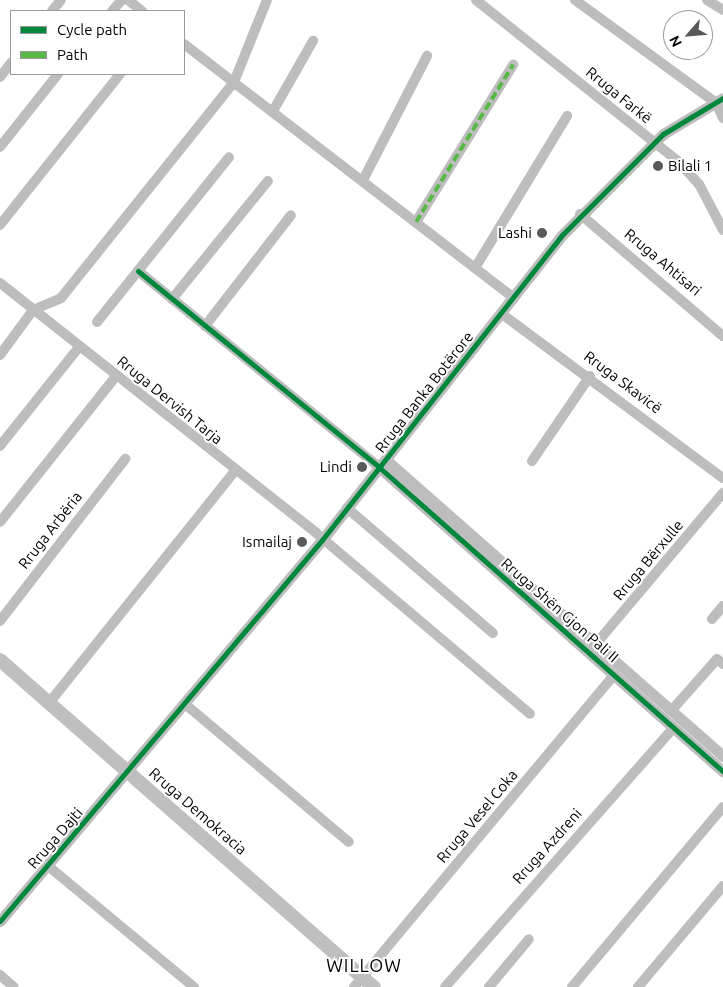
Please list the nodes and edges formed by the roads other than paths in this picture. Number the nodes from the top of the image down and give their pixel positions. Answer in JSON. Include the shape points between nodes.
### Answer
{"nodes":[{"id":1,"x":122,"y":0,"type":"edge"},
{"id":2,"x":128,"y":0,"type":"edge"},
{"id":3,"x":267,"y":0,"type":"edge"},
{"id":4,"x":476,"y":0,"type":"edge"},
{"id":5,"x":575,"y":0,"type":"edge"},
{"id":6,"x":708,"y":0,"type":"edge"},
{"id":7,"x":113,"y":10,"type":"edge"},
{"id":8,"x":141,"y":10,"type":"edge"},
{"id":9,"x":723,"y":10,"type":"edge"},
{"id":10,"x":313,"y":41,"type":"dead end"},
{"id":11,"x":185,"y":45,"type":"edge"},
{"id":12,"x":427,"y":56,"type":"dead end"},
{"id":13,"x":10,"y":64,"type":"edge"},
{"id":14,"x":513,"y":65,"type":"dead end"},
{"id":15,"x":57,"y":75,"type":"edge"},
{"id":16,"x":119,"y":75,"type":"edge"},
{"id":17,"x":0,"y":77,"type":"edge"},
{"id":18,"x":234,"y":82,"type":"junction"},
{"id":19,"x":719,"y":101,"type":"edge"},
{"id":20,"x":273,"y":111,"type":"junction"},
{"id":21,"x":566,"y":116,"type":"dead end"},
{"id":22,"x":723,"y":118,"type":"edge"},
{"id":23,"x":654,"y":143,"type":"junction"},
{"id":24,"x":0,"y":147,"type":"edge"},
{"id":25,"x":229,"y":158,"type":"dead end"},
{"id":26,"x":363,"y":180,"type":"junction"},
{"id":27,"x":268,"y":182,"type":"dead end"},
{"id":28,"x":580,"y":214,"type":"junction"},
{"id":29,"x":290,"y":215,"type":"dead end"},
{"id":30,"x":416,"y":222,"type":"junction"},
{"id":31,"x":0,"y":226,"type":"edge"},
{"id":32,"x":723,"y":230,"type":"edge"},
{"id":33,"x":475,"y":268,"type":"junction"},
{"id":34,"x":138,"y":271,"type":"junction"},
{"id":35,"x":0,"y":283,"type":"edge"},
{"id":36,"x":514,"y":298,"type":"junction"},
{"id":37,"x":172,"y":299,"type":"junction"},
{"id":38,"x":33,"y":310,"type":"junction"},
{"id":39,"x":502,"y":314,"type":"junction"},
{"id":40,"x":97,"y":322,"type":"dead end"},
{"id":41,"x":205,"y":326,"type":"junction"},
{"id":42,"x":723,"y":336,"type":"edge"},
{"id":43,"x":79,"y":347,"type":"junction"},
{"id":44,"x":0,"y":355,"type":"edge"},
{"id":45,"x":116,"y":376,"type":"junction"},
{"id":46,"x":590,"y":376,"type":"junction"},
{"id":47,"x":0,"y":446,"type":"edge"},
{"id":48,"x":125,"y":459,"type":"dead end"},
{"id":49,"x":532,"y":461,"type":"dead end"},
{"id":50,"x":383,"y":464,"type":"junction"},
{"id":51,"x":236,"y":471,"type":"junction"},
{"id":52,"x":723,"y":478,"type":"edge"},
{"id":53,"x":723,"y":493,"type":"edge"},
{"id":54,"x":347,"y":508,"type":"junction"},
{"id":55,"x":0,"y":522,"type":"edge"},
{"id":56,"x":322,"y":540,"type":"junction"},
{"id":57,"x":723,"y":606,"type":"edge"},
{"id":58,"x":712,"y":619,"type":"dead end"},
{"id":59,"x":0,"y":621,"type":"edge"},
{"id":60,"x":493,"y":633,"type":"dead end"},
{"id":61,"x":595,"y":645,"type":"junction"},
{"id":62,"x":0,"y":660,"type":"edge"},
{"id":63,"x":723,"y":664,"type":"edge"},
{"id":64,"x":614,"y":675,"type":"junction"},
{"id":65,"x":49,"y":702,"type":"junction"},
{"id":66,"x":185,"y":704,"type":"junction"},
{"id":67,"x":671,"y":711,"type":"junction"},
{"id":68,"x":530,"y":714,"type":"dead end"},
{"id":69,"x":674,"y":728,"type":"junction"},
{"id":70,"x":723,"y":756,"type":"edge"},
{"id":71,"x":128,"y":771,"type":"junction"},
{"id":72,"x":723,"y":771,"type":"edge"},
{"id":73,"x":723,"y":807,"type":"edge"},
{"id":74,"x":349,"y":842,"type":"dead end"},
{"id":75,"x":47,"y":865,"type":"junction"},
{"id":76,"x":723,"y":886,"type":"edge"},
{"id":77,"x":0,"y":921,"type":"edge"},
{"id":78,"x":529,"y":939,"type":"dead end"},
{"id":79,"x":0,"y":975,"type":"edge"},
{"id":80,"x":358,"y":982,"type":"edge"},
{"id":81,"x":14,"y":987,"type":"edge"},
{"id":82,"x":194,"y":987,"type":"edge"},
{"id":83,"x":374,"y":987,"type":"edge"},
{"id":84,"x":445,"y":987,"type":"edge"},
{"id":85,"x":489,"y":987,"type":"edge"},
{"id":86,"x":572,"y":987,"type":"edge"},
{"id":87,"x":638,"y":987,"type":"edge"}],
"edges":[{"from":1,"to":7,"type":"street"},
{"from":2,"to":8,"type":"street"},
{"from":3,"to":18,"type":"street"},
{"from":4,"to":23,"type":"street","name":"Rruga Farkë"},
{"from":5,"to":19,"type":"street"},
{"from":6,"to":9,"type":"street"},
{"from":10,"to":20,"type":"street"},
{"from":11,"to":18,"type":"street"},
{"from":12,"to":26,"type":"street"},
{"from":13,"to":17,"type":"street"},
{"from":14,"to":30,"type":"street"},
{"from":15,"to":24,"type":"street"},
{"from":16,"to":31,"type":"street"},
{"from":18,"to":20,"type":"street"},
{"from":18,"to":38,"type":"street","via":[[61,298]]},
{"from":19,"to":22,"type":"street"},
{"from":19,"to":23,"type":"street","name":"Rruga Banka Botërore"},
{"from":20,"to":26,"type":"street"},
{"from":21,"to":33,"type":"street"},
{"from":23,"to":28,"type":"street","name":"Rruga Banka Botërore"},
{"from":23,"to":32,"type":"street","name":"Rruga Farkë","via":[[691,173]]},
{"from":25,"to":34,"type":"street"},
{"from":26,"to":30,"type":"street"},
{"from":27,"to":37,"type":"street"},
{"from":28,"to":36,"type":"street","name":"Rruga Banka Botërore"},
{"from":28,"to":42,"type":"street","name":"Rruga Ahtisari","via":[[700,312]]},
{"from":29,"to":41,"type":"street"},
{"from":30,"to":33,"type":"street"},
{"from":33,"to":36,"type":"street"},
{"from":34,"to":37,"type":"street"},
{"from":34,"to":40,"type":"street"},
{"from":35,"to":38,"type":"street","name":"Rruga Dervish Tarja"},
{"from":36,"to":39,"type":"street","name":"Rruga Banka Botërore"},
{"from":37,"to":41,"type":"street"},
{"from":38,"to":43,"type":"street","name":"Rruga Dervish Tarja"},
{"from":38,"to":44,"type":"street"},
{"from":39,"to":46,"type":"street","name":"Rruga Skavicë"},
{"from":39,"to":50,"type":"street","name":"Rruga Banka Botërore"},
{"from":41,"to":50,"type":"street"},
{"from":43,"to":45,"type":"street","name":"Rruga Dervish Tarja"},
{"from":43,"to":47,"type":"street"},
{"from":45,"to":51,"type":"street","name":"Rruga Dervish Tarja"},
{"from":45,"to":55,"type":"street"},
{"from":46,"to":49,"type":"street"},
{"from":46,"to":52,"type":"street","name":"Rruga Skavicë"},
{"from":48,"to":59,"type":"street","name":"Rruga Arbëria"},
{"from":50,"to":54,"type":"street","name":"Rruga Banka Botërore"},
{"from":50,"to":61,"type":"street","name":"Rruga Shën Gjon Pali II"},
{"from":50,"to":64,"type":"street","name":"Rruga Shën Gjon Pali II"},
{"from":51,"to":56,"type":"street","name":"Rruga Dervish Tarja"},
{"from":51,"to":65,"type":"street"},
{"from":53,"to":61,"type":"street","name":"Rruga Bërxulle"},
{"from":54,"to":56,"type":"street","name":"Rruga Banka Botërore"},
{"from":54,"to":60,"type":"street"},
{"from":56,"to":66,"type":"street","name":"Rruga Banka Botërore"},
{"from":56,"to":68,"type":"street","name":"Rruga Dervish Tarja"},
{"from":57,"to":58,"type":"street"},
{"from":61,"to":67,"type":"street","name":"Rruga Shën Gjon Pali II"},
{"from":62,"to":65,"type":"main road","name":"Rruga Demokracia"},
{"from":63,"to":67,"type":"street","via":[[718,659]]},
{"from":64,"to":69,"type":"street","name":"Rruga Shën Gjon Pali II"},
{"from":64,"to":80,"type":"street","name":"Rruga Vesel Coka"},
{"from":65,"to":71,"type":"main road","name":"Rruga Demokracia"},
{"from":66,"to":71,"type":"street","name":"Rruga Banka Botërore"},
{"from":66,"to":74,"type":"street"},
{"from":67,"to":70,"type":"street","name":"Rruga Shën Gjon Pali II"},
{"from":69,"to":72,"type":"street","name":"Rruga Shën Gjon Pali II"},
{"from":69,"to":84,"type":"street","name":"Rruga Azdreni"},
{"from":71,"to":75,"type":"street","name":"Rruga Dajti"},
{"from":71,"to":80,"type":"main road","name":"Rruga Demokracia"},
{"from":73,"to":86,"type":"street"},
{"from":75,"to":77,"type":"street","name":"Rruga Dajti"},
{"from":75,"to":82,"type":"street"},
{"from":76,"to":87,"type":"street"},
{"from":78,"to":85,"type":"street"},
{"from":79,"to":81,"type":"street"},
{"from":80,"to":83,"type":"main road","name":"Rruga Demokracia"}]}
